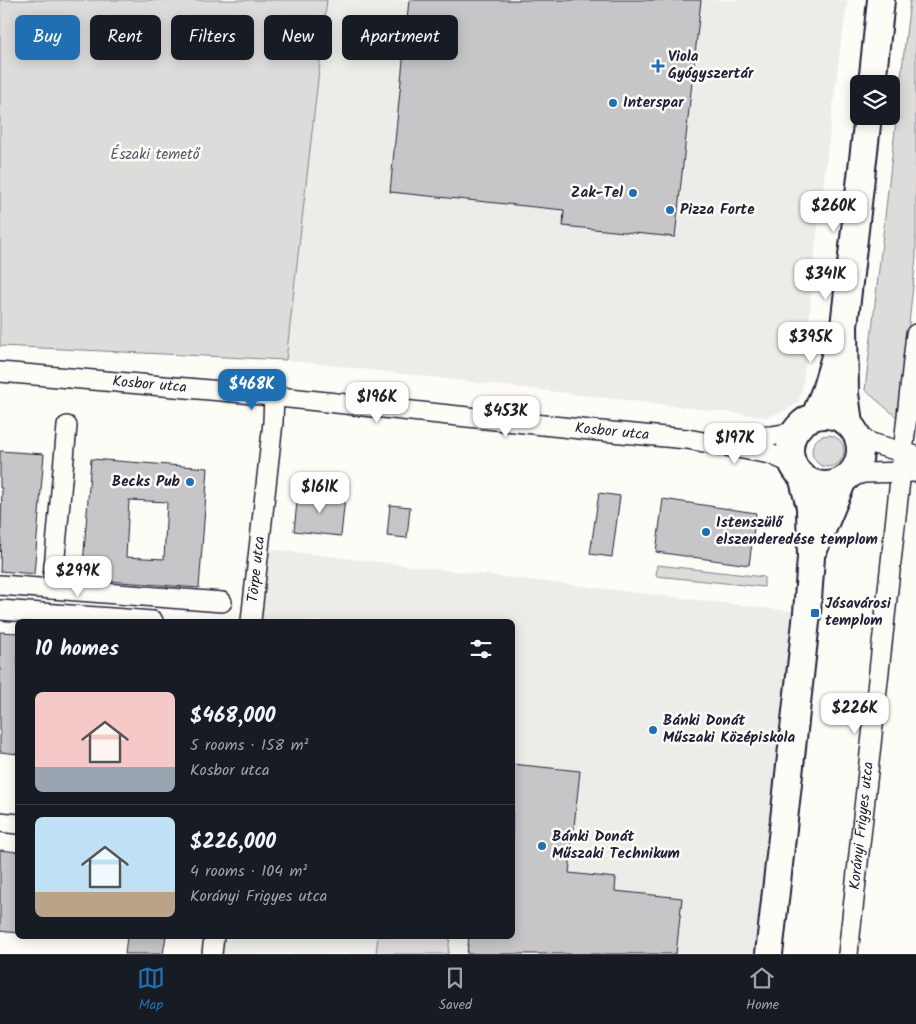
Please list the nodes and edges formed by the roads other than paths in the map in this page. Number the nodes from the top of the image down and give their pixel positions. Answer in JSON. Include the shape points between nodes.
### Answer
{"nodes":[{"id":1,"x":881,"y":0,"type":"edge"},
{"id":2,"x":873,"y":75,"type":"edge"},
{"id":3,"x":867,"y":125,"type":"edge"},
{"id":4,"x":844,"y":326,"type":"junction"},
{"id":5,"x":916,"y":334,"type":"edge"},
{"id":6,"x":0,"y":372,"type":"edge"},
{"id":7,"x":274,"y":396,"type":"junction"},
{"id":8,"x":815,"y":416,"type":"junction"},
{"id":9,"x":68,"y":426,"type":"dead end"},
{"id":10,"x":853,"y":429,"type":"junction"},
{"id":11,"x":795,"y":432,"type":"junction"},
{"id":12,"x":687,"y":438,"type":"junction"},
{"id":13,"x":910,"y":454,"type":"edge"},
{"id":14,"x":798,"y":470,"type":"junction"},
{"id":15,"x":908,"y":472,"type":"edge"},
{"id":16,"x":843,"y":480,"type":"junction"},
{"id":17,"x":811,"y":557,"type":"junction"},
{"id":18,"x":0,"y":585,"type":"edge"},
{"id":19,"x":52,"y":589,"type":"junction"},
{"id":20,"x":222,"y":602,"type":"dead end"},
{"id":21,"x":0,"y":610,"type":"edge"},
{"id":22,"x":58,"y":617,"type":"edge"},
{"id":23,"x":106,"y":619,"type":"edge"},
{"id":24,"x":251,"y":619,"type":"edge"},
{"id":25,"x":0,"y":822,"type":"edge"},
{"id":26,"x":15,"y":824,"type":"edge"},
{"id":27,"x":214,"y":939,"type":"edge"},
{"id":28,"x":212,"y":954,"type":"edge"},
{"id":29,"x":769,"y":954,"type":"edge"},
{"id":30,"x":848,"y":954,"type":"edge"}],
"edges":[{"from":1,"to":2,"type":"street"},
{"from":3,"to":4,"type":"street"},
{"from":4,"to":8,"type":"street"},
{"from":4,"to":10,"type":"street","via":[[845,394]]},
{"from":5,"to":13,"type":"street","name":"Korányi Frigyes utca"},
{"from":6,"to":7,"type":"street","name":"Kosbor utca"},
{"from":7,"to":12,"type":"street","name":"Kosbor utca"},
{"from":7,"to":24,"type":"street","name":"Törpe utca"},
{"from":8,"to":10,"type":"street","via":[[839,417]]},
{"from":8,"to":11,"type":"street"},
{"from":9,"to":19,"type":"street"},
{"from":10,"to":13,"type":"street","via":[[871,443]]},
{"from":10,"to":16,"type":"street","via":[[861,452],[851,474]]},
{"from":11,"to":12,"type":"street","via":[[772,436]]},
{"from":11,"to":14,"type":"street","via":[[790,448]]},
{"from":12,"to":14,"type":"street","via":[[770,454]]},
{"from":13,"to":15,"type":"street","name":"Korányi Frigyes utca"},
{"from":14,"to":16,"type":"street","via":[[812,482],[823,485]]},
{"from":14,"to":17,"type":"street","via":[[810,507]]},
{"from":15,"to":16,"type":"street","via":[[863,473]]},
{"from":15,"to":30,"type":"street","name":"Korányi Frigyes utca","via":[[896,520]]},
{"from":16,"to":17,"type":"street"},
{"from":17,"to":29,"type":"street"},
{"from":18,"to":19,"type":"street"},
{"from":19,"to":20,"type":"street"},
{"from":21,"to":22,"type":"street"},
{"from":22,"to":23,"type":"street"},
{"from":25,"to":26,"type":"street"},
{"from":27,"to":28,"type":"street"}]}
